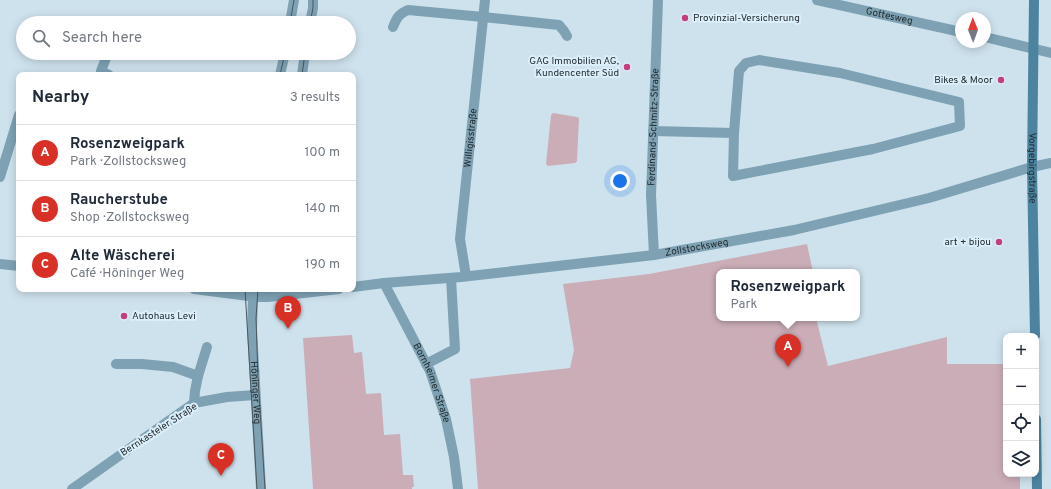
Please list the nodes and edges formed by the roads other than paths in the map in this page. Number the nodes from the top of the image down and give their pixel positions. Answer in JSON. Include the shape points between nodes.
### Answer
{"nodes":[{"id":1,"x":294,"y":0,"type":"edge"},
{"id":2,"x":313,"y":0,"type":"edge"},
{"id":3,"x":485,"y":0,"type":"edge"},
{"id":4,"x":658,"y":0,"type":"edge"},
{"id":5,"x":817,"y":0,"type":"edge"},
{"id":6,"x":1034,"y":0,"type":"edge"},
{"id":7,"x":291,"y":16,"type":"edge"},
{"id":8,"x":311,"y":16,"type":"edge"},
{"id":9,"x":483,"y":17,"type":"junction"},
{"id":10,"x":394,"y":27,"type":"dead end"},
{"id":11,"x":955,"y":31,"type":"edge"},
{"id":12,"x":567,"y":36,"type":"dead end"},
{"id":13,"x":991,"y":38,"type":"edge"},
{"id":14,"x":1034,"y":48,"type":"junction"},
{"id":15,"x":1051,"y":53,"type":"edge"},
{"id":16,"x":105,"y":60,"type":"edge"},
{"id":17,"x":283,"y":60,"type":"edge"},
{"id":18,"x":304,"y":60,"type":"edge"},
{"id":19,"x":103,"y":72,"type":"edge"},
{"id":20,"x":281,"y":72,"type":"edge"},
{"id":21,"x":302,"y":72,"type":"edge"},
{"id":22,"x":16,"y":125,"type":"edge"},
{"id":23,"x":654,"y":131,"type":"junction"},
{"id":24,"x":734,"y":133,"type":"junction"},
{"id":25,"x":1051,"y":164,"type":"edge"},
{"id":26,"x":1032,"y":167,"type":"junction"},
{"id":27,"x":0,"y":177,"type":"edge"},
{"id":28,"x":654,"y":255,"type":"junction"},
{"id":29,"x":0,"y":264,"type":"edge"},
{"id":30,"x":16,"y":266,"type":"edge"},
{"id":31,"x":466,"y":276,"type":"junction"},
{"id":32,"x":451,"y":278,"type":"junction"},
{"id":33,"x":384,"y":284,"type":"junction"},
{"id":34,"x":356,"y":287,"type":"edge"},
{"id":35,"x":253,"y":292,"type":"edge"},
{"id":36,"x":315,"y":292,"type":"edge"},
{"id":37,"x":1035,"y":333,"type":"edge"},
{"id":38,"x":206,"y":347,"type":"dead end"},
{"id":39,"x":116,"y":364,"type":"dead end"},
{"id":40,"x":426,"y":364,"type":"junction"},
{"id":41,"x":198,"y":376,"type":"junction"},
{"id":42,"x":255,"y":395,"type":"junction"},
{"id":43,"x":194,"y":404,"type":"junction"},
{"id":44,"x":1036,"y":441,"type":"edge"},
{"id":45,"x":72,"y":489,"type":"edge"},
{"id":46,"x":261,"y":489,"type":"edge"},
{"id":47,"x":458,"y":489,"type":"edge"},
{"id":48,"x":1037,"y":489,"type":"edge"}],
"edges":[{"from":1,"to":7,"type":"street"},
{"from":2,"to":8,"type":"street"},
{"from":3,"to":9,"type":"street","name":"Willigisstraße"},
{"from":4,"to":23,"type":"street","name":"Ferdinand-Schmitz-Straße"},
{"from":5,"to":11,"type":"street","name":"Gottesweg"},
{"from":6,"to":14,"type":"main road","name":"Vorgebirgstraße"},
{"from":9,"to":10,"type":"street","via":[[408,10],[400,14]]},
{"from":9,"to":12,"type":"street","via":[[559,25]]},
{"from":9,"to":31,"type":"street","name":"Willigisstraße","via":[[460,239]]},
{"from":13,"to":14,"type":"street"},
{"from":14,"to":15,"type":"street"},
{"from":14,"to":26,"type":"main road","name":"Vorgebirgstraße"},
{"from":16,"to":19,"type":"street","via":[[101,71]]},
{"from":17,"to":20,"type":"street"},
{"from":18,"to":21,"type":"street"},
{"from":22,"to":27,"type":"street"},
{"from":23,"to":24,"type":"street"},
{"from":23,"to":28,"type":"street","name":"Ferdinand-Schmitz-Straße","via":[[651,194]]},
{"from":24,"to":24,"type":"street","via":[[739,71],[746,63],[759,60],[840,73],[959,102],[960,126],[873,149],[733,176]]},
{"from":25,"to":26,"type":"street","name":"Zollstocksweg"},
{"from":26,"to":28,"type":"street","name":"Zollstocksweg","via":[[929,198],[794,230]]},
{"from":26,"to":37,"type":"main road","name":"Vorgebirgstraße"},
{"from":28,"to":31,"type":"street","name":"Zollstocksweg"},
{"from":29,"to":30,"type":"street"},
{"from":31,"to":32,"type":"street","name":"Zollstocksweg"},
{"from":32,"to":33,"type":"street","name":"Zollstocksweg"},
{"from":32,"to":40,"type":"street","via":[[455,349]]},
{"from":33,"to":34,"type":"street","name":"Zollstocksweg"},
{"from":33,"to":40,"type":"street","name":"Bornheimer Straße"},
{"from":35,"to":36,"type":"street","via":[[268,298]]},
{"from":35,"to":42,"type":"street","name":"Höninger Weg"},
{"from":38,"to":41,"type":"street"},
{"from":39,"to":41,"type":"street","via":[[173,367]]},
{"from":40,"to":47,"type":"street","name":"Bornheimer Straße","via":[[446,420]]},
{"from":41,"to":43,"type":"street"},
{"from":42,"to":43,"type":"street","name":"Bernkasteler Straße","via":[[227,397]]},
{"from":42,"to":46,"type":"street","name":"Höninger Weg"},
{"from":43,"to":45,"type":"street","name":"Bernkasteler Straße"},
{"from":44,"to":48,"type":"main road"}]}
